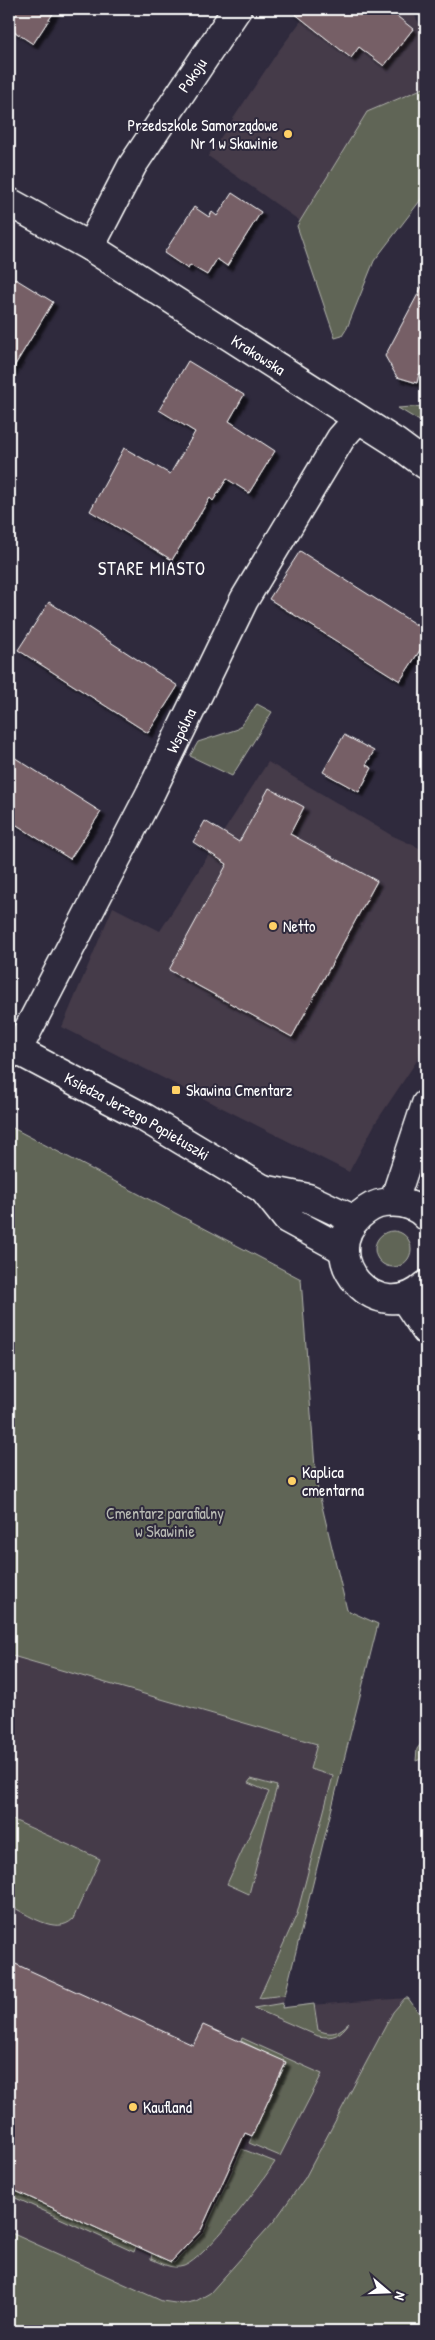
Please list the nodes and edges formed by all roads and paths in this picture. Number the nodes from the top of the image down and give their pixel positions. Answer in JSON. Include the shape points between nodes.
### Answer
{"nodes":[{"id":1,"x":237,"y":9,"type":"edge"},
{"id":2,"x":9,"y":202,"type":"edge"},
{"id":3,"x":90,"y":247,"type":"junction"},
{"id":4,"x":358,"y":418,"type":"junction"},
{"id":5,"x":426,"y":465,"type":"edge"},
{"id":6,"x":13,"y":1049,"type":"edge"},
{"id":7,"x":426,"y":1104,"type":"edge"},
{"id":8,"x":263,"y":1189,"type":"junction"},
{"id":9,"x":394,"y":1201,"type":"junction"},
{"id":10,"x":425,"y":1208,"type":"edge"},
{"id":11,"x":355,"y":1220,"type":"junction"},
{"id":12,"x":344,"y":1250,"type":"junction"},
{"id":13,"x":415,"y":1292,"type":"edge"},
{"id":14,"x":426,"y":1331,"type":"edge"}],
"edges":[{"from":1,"to":3,"type":"street","name":"Pokoju","via":[[132,166]]},
{"from":2,"to":3,"type":"street","name":"Krakowska"},
{"from":3,"to":4,"type":"street","name":"Krakowska"},
{"from":4,"to":5,"type":"street","name":"Krakowska"},
{"from":4,"to":6,"type":"street","name":"Wspólna","via":[[341,438],[244,600],[179,738],[73,943]]},
{"from":6,"to":8,"type":"street","name":"Księdza Jerzego Popiełuszki","via":[[145,1118]]},
{"from":7,"to":9,"type":"street"},
{"from":8,"to":11,"type":"street","name":"Księdza Jerzego Popiełuszki","via":[[308,1198]]},
{"from":8,"to":12,"type":"street","name":"Księdza Jerzego Popiełuszki","via":[[287,1219]]},
{"from":9,"to":10,"type":"street"},
{"from":9,"to":11,"type":"street","via":[[379,1203]]},
{"from":11,"to":12,"type":"street","via":[[347,1234]]},
{"from":12,"to":13,"type":"street","via":[[352,1278],[375,1296],[389,1299]]},
{"from":13,"to":14,"type":"street"}]}
